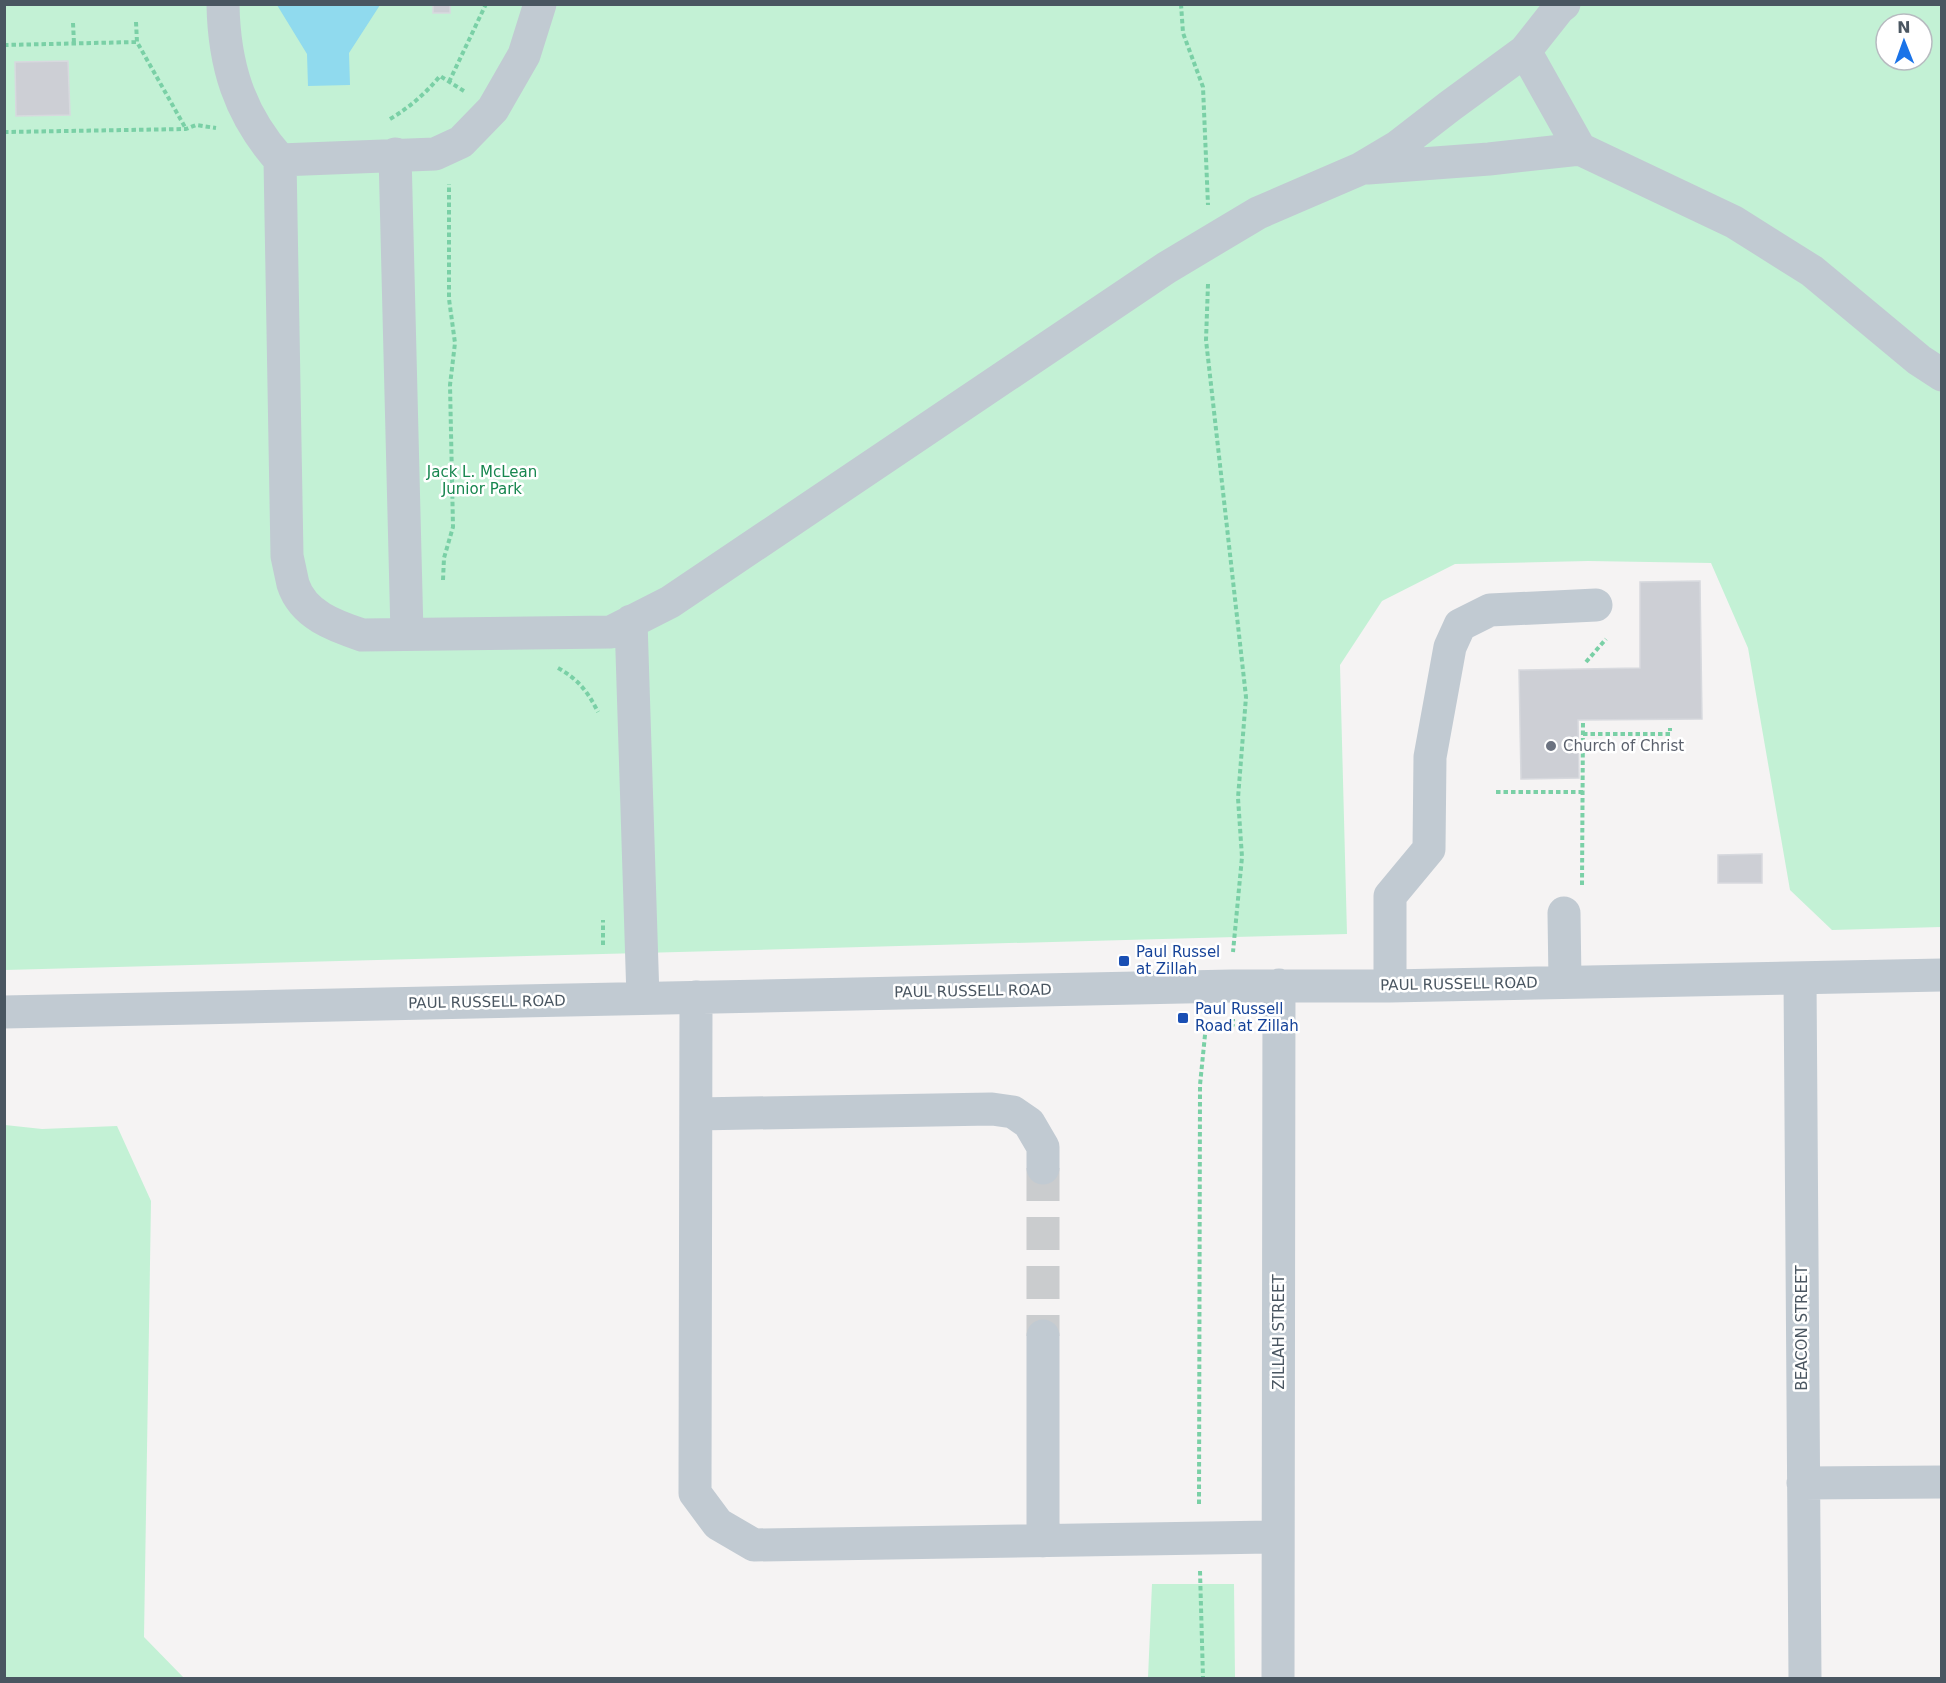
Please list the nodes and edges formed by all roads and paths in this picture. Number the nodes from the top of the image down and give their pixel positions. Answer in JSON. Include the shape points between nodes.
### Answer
{"nodes":[{"id":1,"x":223,"y":4,"type":"edge"},
{"id":2,"x":486,"y":4,"type":"edge"},
{"id":3,"x":540,"y":4,"type":"edge"},
{"id":4,"x":1181,"y":4,"type":"edge"},
{"id":5,"x":1564,"y":4,"type":"edge"},
{"id":6,"x":136,"y":22,"type":"dead end"},
{"id":7,"x":73,"y":23,"type":"dead end"},
{"id":8,"x":137,"y":42,"type":"junction"},
{"id":9,"x":74,"y":43,"type":"junction"},
{"id":10,"x":4,"y":45,"type":"edge"},
{"id":11,"x":1524,"y":51,"type":"junction"},
{"id":12,"x":449,"y":82,"type":"junction"},
{"id":13,"x":493,"y":109,"type":"junction"},
{"id":14,"x":389,"y":120,"type":"dead end"},
{"id":15,"x":4,"y":132,"type":"edge"},
{"id":16,"x":1580,"y":149,"type":"junction"},
{"id":17,"x":395,"y":154,"type":"junction"},
{"id":18,"x":280,"y":160,"type":"junction"},
{"id":19,"x":1360,"y":169,"type":"junction"},
{"id":20,"x":449,"y":183,"type":"dead end"},
{"id":21,"x":1209,"y":242,"type":"junction"},
{"id":22,"x":1941,"y":375,"type":"edge"},
{"id":23,"x":1596,"y":605,"type":"dead end"},
{"id":24,"x":631,"y":621,"type":"junction"},
{"id":25,"x":443,"y":633,"type":"junction"},
{"id":26,"x":407,"y":634,"type":"junction"},
{"id":27,"x":557,"y":667,"type":"dead end"},
{"id":28,"x":1583,"y":721,"type":"dead end"},
{"id":29,"x":600,"y":723,"type":"dead end"},
{"id":30,"x":1670,"y":728,"type":"dead end"},
{"id":31,"x":1583,"y":734,"type":"junction"},
{"id":32,"x":1496,"y":792,"type":"dead end"},
{"id":33,"x":1583,"y":792,"type":"junction"},
{"id":34,"x":603,"y":910,"type":"dead end"},
{"id":35,"x":1564,"y":913,"type":"joint"},
{"id":36,"x":603,"y":945,"type":"dead end"},
{"id":37,"x":1232,"y":961,"type":"dead end"},
{"id":38,"x":1941,"y":975,"type":"edge"},
{"id":39,"x":1800,"y":978,"type":"junction"},
{"id":40,"x":1565,"y":982,"type":"junction"},
{"id":41,"x":1279,"y":985,"type":"junction"},
{"id":42,"x":1390,"y":986,"type":"junction"},
{"id":43,"x":696,"y":997,"type":"junction"},
{"id":44,"x":643,"y":998,"type":"junction"},
{"id":45,"x":4,"y":1012,"type":"edge"},
{"id":46,"x":1233,"y":1025,"type":"dead end"},
{"id":47,"x":696,"y":1114,"type":"junction"},
{"id":48,"x":1043,"y":1168,"type":"tunnel mouth"},
{"id":49,"x":1043,"y":1336,"type":"tunnel mouth"},
{"id":50,"x":1941,"y":1482,"type":"edge"},
{"id":51,"x":1803,"y":1483,"type":"junction"},
{"id":52,"x":1278,"y":1537,"type":"junction"},
{"id":53,"x":1199,"y":1538,"type":"junction"},
{"id":54,"x":1043,"y":1541,"type":"junction"},
{"id":55,"x":1203,"y":1678,"type":"edge"},
{"id":56,"x":1278,"y":1678,"type":"edge"},
{"id":57,"x":1805,"y":1678,"type":"edge"}],
"edges":[{"from":1,"to":18,"type":"street","via":[[229,67],[246,113]]},
{"from":2,"to":12,"type":"path"},
{"from":3,"to":13,"type":"street","via":[[524,55]]},
{"from":4,"to":21,"type":"path","via":[[1183,33],[1203,87]]},
{"from":5,"to":11,"type":"street"},
{"from":6,"to":8,"type":"path"},
{"from":7,"to":9,"type":"path"},
{"from":8,"to":9,"type":"path"},
{"from":8,"to":15,"type":"path","via":[[186,129]]},
{"from":9,"to":10,"type":"path"},
{"from":11,"to":16,"type":"street"},
{"from":11,"to":19,"type":"street","via":[[1397,147]]},
{"from":12,"to":13,"type":"path"},
{"from":12,"to":14,"type":"path","via":[[440,76],[412,106]]},
{"from":13,"to":17,"type":"street","via":[[461,142],[435,154]]},
{"from":16,"to":19,"type":"street"},
{"from":16,"to":22,"type":"street","via":[[1734,222],[1802,265]]},
{"from":17,"to":18,"type":"street"},
{"from":17,"to":26,"type":"street"},
{"from":18,"to":26,"type":"street","via":[[287,556],[294,586],[309,609],[333,626],[362,635]]},
{"from":19,"to":21,"type":"street","via":[[1258,213]]},
{"from":20,"to":25,"type":"path","via":[[449,299],[455,343],[450,385],[453,527],[444,558]]},
{"from":21,"to":24,"type":"street","via":[[670,602]]},
{"from":21,"to":37,"type":"path","via":[[1206,340],[1246,697],[1238,798],[1242,857]]},
{"from":23,"to":42,"type":"street","via":[[1490,610],[1460,626],[1450,647],[1430,757],[1429,849],[1390,896]]},
{"from":24,"to":25,"type":"street","via":[[611,632]]},
{"from":24,"to":44,"type":"street"},
{"from":25,"to":26,"type":"street"},
{"from":27,"to":29,"type":"path","via":[[574,676],[589,693]]},
{"from":28,"to":31,"type":"path"},
{"from":30,"to":31,"type":"path","via":[[1670,734]]},
{"from":31,"to":33,"type":"path"},
{"from":32,"to":33,"type":"path"},
{"from":33,"to":35,"type":"path","via":[[1581,889]]},
{"from":34,"to":36,"type":"path"},
{"from":35,"to":40,"type":"street"},
{"from":38,"to":39,"type":"street","name":"PAUL RUSSELL ROAD"},
{"from":39,"to":40,"type":"street","name":"PAUL RUSSELL ROAD"},
{"from":39,"to":51,"type":"street","name":"BEACON STREET"},
{"from":40,"to":42,"type":"street","name":"PAUL RUSSELL ROAD"},
{"from":41,"to":42,"type":"street","name":"PAUL RUSSELL ROAD"},
{"from":41,"to":43,"type":"street","name":"PAUL RUSSELL ROAD"},
{"from":41,"to":52,"type":"street","name":"ZILLAH STREET"},
{"from":43,"to":44,"type":"street","name":"PAUL RUSSELL ROAD"},
{"from":43,"to":47,"type":"street"},
{"from":44,"to":45,"type":"street","name":"PAUL RUSSELL ROAD"},
{"from":46,"to":53,"type":"path","via":[[1206,1025],[1200,1085]]},
{"from":47,"to":48,"type":"street","via":[[992,1109],[1013,1112],[1029,1123],[1043,1147]]},
{"from":47,"to":54,"type":"street","via":[[695,1493],[718,1524],[754,1545]]},
{"from":49,"to":54,"type":"street"},
{"from":50,"to":51,"type":"street"},
{"from":51,"to":57,"type":"street","name":"BEACON STREET"},
{"from":52,"to":53,"type":"street"},
{"from":52,"to":56,"type":"street","name":"ZILLAH STREET"},
{"from":53,"to":54,"type":"street"},
{"from":53,"to":55,"type":"path"}]}
